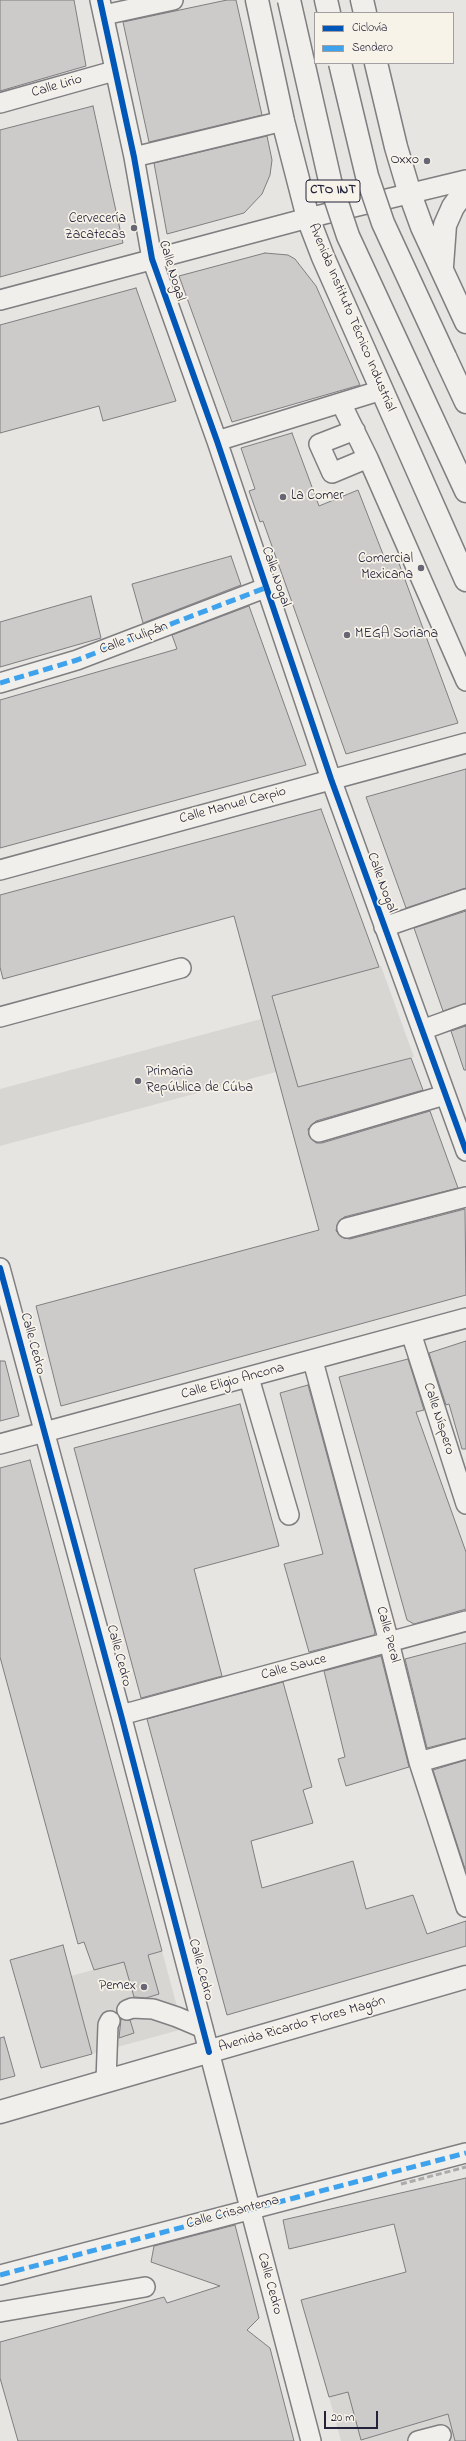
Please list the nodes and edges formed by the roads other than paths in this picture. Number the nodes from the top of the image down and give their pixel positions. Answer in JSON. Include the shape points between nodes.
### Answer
{"nodes":[{"id":1,"x":173,"y":0,"type":"edge"},
{"id":2,"x":257,"y":0,"type":"edge"},
{"id":3,"x":289,"y":0,"type":"edge"},
{"id":4,"x":326,"y":0,"type":"edge"},
{"id":5,"x":362,"y":0,"type":"edge"},
{"id":6,"x":102,"y":8,"type":"edge"},
{"id":7,"x":329,"y":12,"type":"edge"},
{"id":8,"x":365,"y":12,"type":"edge"},
{"id":9,"x":340,"y":64,"type":"edge"},
{"id":10,"x":376,"y":64,"type":"edge"},
{"id":11,"x":114,"y":71,"type":"junction"},
{"id":12,"x":0,"y":103,"type":"edge"},
{"id":13,"x":283,"y":121,"type":"junction"},
{"id":14,"x":134,"y":157,"type":"junction"},
{"id":15,"x":466,"y":180,"type":"edge"},
{"id":16,"x":466,"y":189,"type":"edge"},
{"id":17,"x":410,"y":194,"type":"junction"},
{"id":18,"x":308,"y":218,"type":"junction"},
{"id":19,"x":152,"y":259,"type":"junction"},
{"id":20,"x":442,"y":269,"type":"junction"},
{"id":21,"x":0,"y":300,"type":"edge"},
{"id":22,"x":466,"y":322,"type":"edge"},
{"id":23,"x":382,"y":390,"type":"junction"},
{"id":24,"x":466,"y":402,"type":"edge"},
{"id":25,"x":341,"y":403,"type":"junction"},
{"id":26,"x":354,"y":430,"type":"junction"},
{"id":27,"x":217,"y":441,"type":"junction"},
{"id":28,"x":368,"y":458,"type":"junction"},
{"id":29,"x":466,"y":491,"type":"edge"},
{"id":30,"x":466,"y":580,"type":"edge"},
{"id":31,"x":265,"y":588,"type":"junction"},
{"id":32,"x":466,"y":681,"type":"edge"},
{"id":33,"x":0,"y":683,"type":"edge"},
{"id":34,"x":466,"y":743,"type":"edge"},
{"id":35,"x":331,"y":779,"type":"junction"},
{"id":36,"x":0,"y":870,"type":"edge"},
{"id":37,"x":466,"y":899,"type":"edge"},
{"id":38,"x":384,"y":927,"type":"junction"},
{"id":39,"x":181,"y":968,"type":"dead end"},
{"id":40,"x":466,"y":1014,"type":"edge"},
{"id":41,"x":0,"y":1017,"type":"edge"},
{"id":42,"x":422,"y":1030,"type":"junction"},
{"id":43,"x":445,"y":1095,"type":"junction"},
{"id":44,"x":319,"y":1132,"type":"dead end"},
{"id":45,"x":466,"y":1151,"type":"edge"},
{"id":46,"x":466,"y":1196,"type":"edge"},
{"id":47,"x":347,"y":1228,"type":"dead end"},
{"id":48,"x":0,"y":1268,"type":"edge"},
{"id":49,"x":466,"y":1318,"type":"edge"},
{"id":50,"x":411,"y":1333,"type":"junction"},
{"id":51,"x":313,"y":1361,"type":"junction"},
{"id":52,"x":249,"y":1378,"type":"junction"},
{"id":53,"x":43,"y":1432,"type":"junction"},
{"id":54,"x":0,"y":1444,"type":"edge"},
{"id":55,"x":466,"y":1504,"type":"edge"},
{"id":56,"x":289,"y":1516,"type":"dead end"},
{"id":57,"x":466,"y":1621,"type":"edge"},
{"id":58,"x":389,"y":1642,"type":"junction"},
{"id":59,"x":121,"y":1715,"type":"junction"},
{"id":60,"x":466,"y":1749,"type":"edge"},
{"id":61,"x":419,"y":1762,"type":"junction"},
{"id":62,"x":466,"y":1907,"type":"edge"},
{"id":63,"x":466,"y":1977,"type":"edge"},
{"id":64,"x":126,"y":2010,"type":"dead end"},
{"id":65,"x":110,"y":2021,"type":"dead end"},
{"id":66,"x":203,"y":2028,"type":"junction"},
{"id":67,"x":209,"y":2052,"type":"junction"},
{"id":68,"x":106,"y":2082,"type":"junction"},
{"id":69,"x":0,"y":2112,"type":"edge"},
{"id":70,"x":466,"y":2153,"type":"edge"},
{"id":71,"x":249,"y":2209,"type":"junction"},
{"id":72,"x":0,"y":2275,"type":"edge"},
{"id":73,"x":145,"y":2287,"type":"dead end"},
{"id":74,"x":0,"y":2312,"type":"edge"},
{"id":75,"x":441,"y":2435,"type":"dead end"},
{"id":76,"x":311,"y":2441,"type":"edge"},
{"id":77,"x":418,"y":2441,"type":"edge"}],
"edges":[{"from":1,"to":6,"type":"street"},
{"from":2,"to":13,"type":"main road","name":"Avenida Instituto Técnico Industrial","number":"CTO INT"},
{"from":3,"to":29,"type":"main road","number":"CTO INT","bridge":true,"via":[[331,185],[348,236]]},
{"from":4,"to":7,"type":"main road"},
{"from":5,"to":8,"type":"main road"},
{"from":6,"to":11,"type":"street","name":"Calle Nogal"},
{"from":9,"to":24,"type":"main road","number":"CTO INT","bridge":true,"via":[[367,176],[383,223]]},
{"from":10,"to":17,"type":"main road"},
{"from":11,"to":12,"type":"street","name":"Calle Lirio"},
{"from":11,"to":14,"type":"street","name":"Calle Nogal"},
{"from":13,"to":14,"type":"street"},
{"from":13,"to":18,"type":"main road","name":"Avenida Instituto Técnico Industrial","number":"CTO INT"},
{"from":14,"to":19,"type":"street","name":"Calle Nogal"},
{"from":15,"to":17,"type":"street"},
{"from":16,"to":20,"type":"main road","via":[[453,207],[445,225]]},
{"from":17,"to":18,"type":"street"},
{"from":17,"to":20,"type":"main road"},
{"from":18,"to":19,"type":"street"},
{"from":18,"to":23,"type":"main road","name":"Avenida Instituto Técnico Industrial","number":"CTO INT"},
{"from":19,"to":21,"type":"street"},
{"from":19,"to":27,"type":"street","name":"Calle Nogal"},
{"from":20,"to":22,"type":"main road"},
{"from":23,"to":25,"type":"street"},
{"from":23,"to":30,"type":"main road","name":"Avenida Instituto Técnico Industrial","number":"CTO INT"},
{"from":25,"to":26,"type":"street"},
{"from":25,"to":27,"type":"street"},
{"from":26,"to":28,"type":"street"},
{"from":26,"to":28,"type":"street","via":[[319,444],[332,473]]},
{"from":27,"to":31,"type":"street","name":"Calle Nogal"},
{"from":28,"to":32,"type":"street"},
{"from":31,"to":33,"type":"street","name":"Calle Tulipán","via":[[77,660]]},
{"from":31,"to":35,"type":"street","name":"Calle Nogal"},
{"from":34,"to":35,"type":"street","name":"Calle Manuel Carpio"},
{"from":35,"to":36,"type":"street","name":"Calle Manuel Carpio"},
{"from":35,"to":38,"type":"street","name":"Calle Nogal"},
{"from":37,"to":38,"type":"street"},
{"from":38,"to":42,"type":"street","name":"Calle Nogal"},
{"from":39,"to":41,"type":"street"},
{"from":40,"to":42,"type":"street"},
{"from":42,"to":43,"type":"street","name":"Calle Nogal"},
{"from":43,"to":44,"type":"street"},
{"from":43,"to":45,"type":"street","name":"Calle Nogal"},
{"from":46,"to":47,"type":"street"},
{"from":48,"to":53,"type":"street","name":"Calle Cedro"},
{"from":49,"to":50,"type":"street","name":"Calle Eligio Ancona"},
{"from":50,"to":51,"type":"street","name":"Calle Eligio Ancona"},
{"from":50,"to":55,"type":"street","name":"Calle Níspero"},
{"from":51,"to":52,"type":"street","name":"Calle Eligio Ancona"},
{"from":51,"to":58,"type":"street","name":"Calle Peral"},
{"from":52,"to":53,"type":"street","name":"Calle Eligio Ancona"},
{"from":52,"to":56,"type":"street"},
{"from":53,"to":54,"type":"street","name":"Calle Eligio Ancona"},
{"from":53,"to":59,"type":"street","name":"Calle Cedro"},
{"from":57,"to":58,"type":"street","name":"Calle Sauce"},
{"from":58,"to":59,"type":"street","name":"Calle Sauce"},
{"from":58,"to":61,"type":"street","name":"Calle Peral"},
{"from":59,"to":66,"type":"street","name":"Calle Cedro"},
{"from":60,"to":61,"type":"street"},
{"from":61,"to":62,"type":"street","name":"Calle Peral"},
{"from":63,"to":67,"type":"main road","name":"Avenida Ricardo Flores Magón"},
{"from":64,"to":66,"type":"street","via":[[153,2010]]},
{"from":65,"to":68,"type":"street"},
{"from":66,"to":67,"type":"street","name":"Calle Cedro"},
{"from":67,"to":68,"type":"main road","name":"Avenida Ricardo Flores Magón"},
{"from":67,"to":71,"type":"street","name":"Calle Cedro","via":[[248,2196]]},
{"from":68,"to":69,"type":"main road","name":"Avenida Ricardo Flores Magón"},
{"from":70,"to":71,"type":"street","name":"Calle Crisantema"},
{"from":71,"to":72,"type":"street","name":"Calle Crisantema"},
{"from":71,"to":76,"type":"street","name":"Calle Cedro"},
{"from":73,"to":74,"type":"street"},
{"from":75,"to":77,"type":"street"}]}
